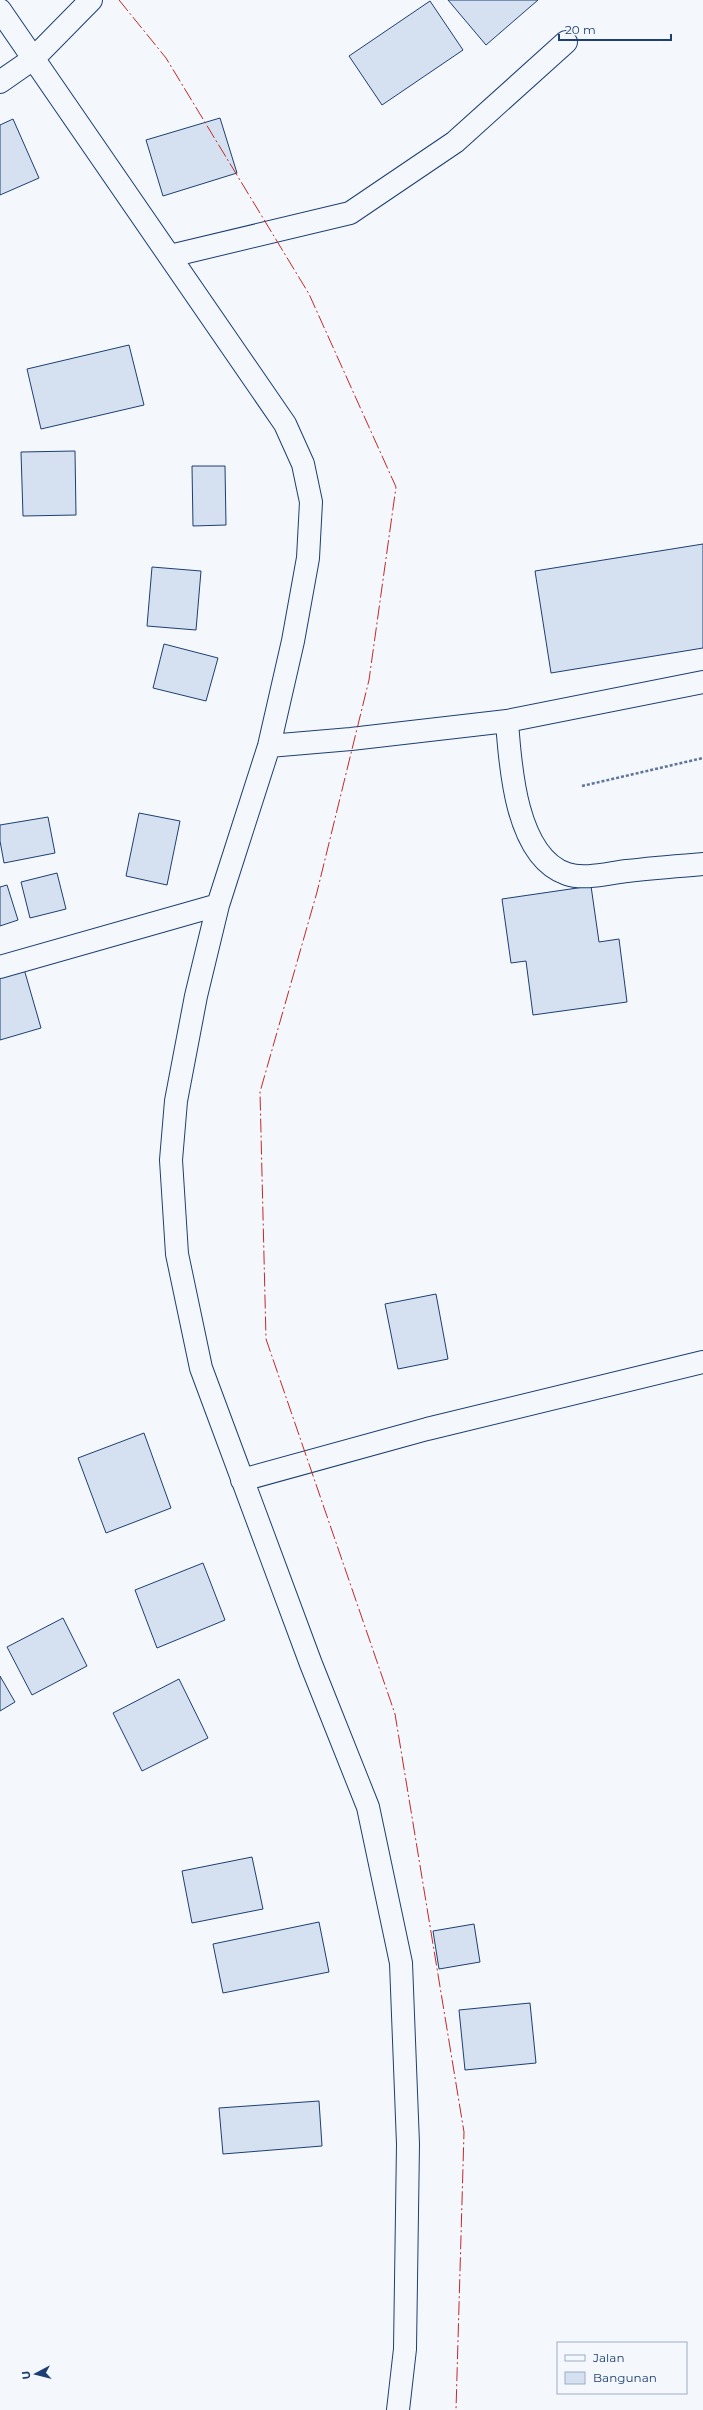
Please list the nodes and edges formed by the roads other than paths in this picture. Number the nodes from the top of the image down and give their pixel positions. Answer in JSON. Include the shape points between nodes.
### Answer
{"nodes":[{"id":1,"x":91,"y":0,"type":"edge"},
{"id":2,"x":0,"y":10,"type":"edge"},
{"id":3,"x":566,"y":42,"type":"dead end"},
{"id":4,"x":33,"y":59,"type":"junction"},
{"id":5,"x":0,"y":82,"type":"edge"},
{"id":6,"x":170,"y":256,"type":"junction"},
{"id":7,"x":703,"y":682,"type":"edge"},
{"id":8,"x":507,"y":721,"type":"junction"},
{"id":9,"x":269,"y":746,"type":"junction"},
{"id":10,"x":703,"y":864,"type":"edge"},
{"id":11,"x":218,"y":905,"type":"junction"},
{"id":12,"x":0,"y":968,"type":"edge"},
{"id":13,"x":703,"y":1362,"type":"edge"},
{"id":14,"x":242,"y":1480,"type":"junction"},
{"id":15,"x":398,"y":2410,"type":"edge"}],
"edges":[{"from":1,"to":4,"type":"street"},
{"from":2,"to":4,"type":"street"},
{"from":3,"to":6,"type":"street","via":[[455,142],[350,213]]},
{"from":4,"to":5,"type":"street"},
{"from":4,"to":6,"type":"street"},
{"from":6,"to":9,"type":"street","via":[[285,424],[303,464],[311,502],[305,573],[293,641]]},
{"from":7,"to":8,"type":"street"},
{"from":8,"to":9,"type":"street"},
{"from":8,"to":10,"type":"street","via":[[509,753],[518,807],[534,847],[545,862],[567,874],[588,875]]},
{"from":9,"to":11,"type":"street"},
{"from":11,"to":12,"type":"street"},
{"from":11,"to":14,"type":"street","via":[[196,996],[176,1101],[171,1160],[177,1254],[201,1368]]},
{"from":13,"to":14,"type":"street","via":[[427,1429]]},
{"from":14,"to":15,"type":"street","via":[[368,1807],[400,1963],[408,2144],[405,2349]]}]}
